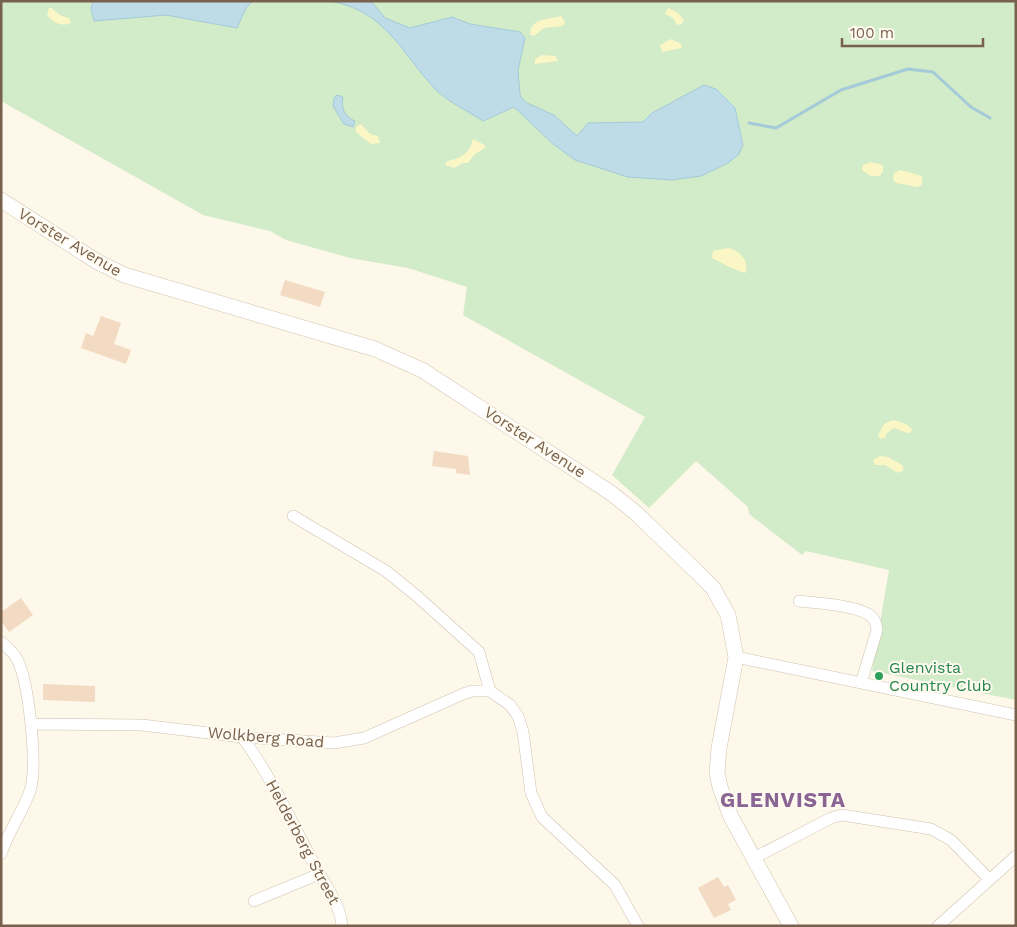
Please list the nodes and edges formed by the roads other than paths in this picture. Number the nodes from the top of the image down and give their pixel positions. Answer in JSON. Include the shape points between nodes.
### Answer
{"nodes":[{"id":1,"x":1,"y":200,"type":"edge"},
{"id":2,"x":293,"y":516,"type":"dead end"},
{"id":3,"x":798,"y":601,"type":"dead end"},
{"id":4,"x":1,"y":642,"type":"edge"},
{"id":5,"x":736,"y":657,"type":"junction"},
{"id":6,"x":861,"y":683,"type":"junction"},
{"id":7,"x":490,"y":691,"type":"junction"},
{"id":8,"x":1016,"y":715,"type":"edge"},
{"id":9,"x":31,"y":724,"type":"junction"},
{"id":10,"x":242,"y":737,"type":"junction"},
{"id":11,"x":259,"y":739,"type":"junction"},
{"id":12,"x":259,"y":760,"type":"junction"},
{"id":13,"x":3,"y":840,"type":"edge"},
{"id":14,"x":1,"y":854,"type":"edge"},
{"id":15,"x":1016,"y":856,"type":"edge"},
{"id":16,"x":754,"y":858,"type":"junction"},
{"id":17,"x":319,"y":874,"type":"junction"},
{"id":18,"x":989,"y":880,"type":"junction"},
{"id":19,"x":254,"y":901,"type":"dead end"},
{"id":20,"x":342,"y":926,"type":"edge"},
{"id":21,"x":638,"y":926,"type":"edge"},
{"id":22,"x":791,"y":926,"type":"edge"},
{"id":23,"x":938,"y":926,"type":"edge"}],
"edges":[{"from":1,"to":5,"type":"main road","name":"Vorster Avenue","via":[[96,261],[124,275],[375,349],[437,378],[636,512],[713,588],[728,615]]},
{"from":2,"to":7,"type":"street","via":[[386,571],[418,597],[479,652]]},
{"from":3,"to":6,"type":"street","via":[[853,609],[875,621],[877,630]]},
{"from":4,"to":9,"type":"street","via":[[10,649],[20,667]]},
{"from":5,"to":6,"type":"street"},
{"from":5,"to":16,"type":"main road","via":[[717,773],[731,817]]},
{"from":6,"to":8,"type":"street"},
{"from":7,"to":11,"type":"street","name":"Wolkberg Road","via":[[463,694],[379,733],[348,742]]},
{"from":7,"to":21,"type":"street","via":[[506,701],[518,716],[531,793],[542,818],[615,885]]},
{"from":9,"to":10,"type":"street","name":"Wolkberg Road","via":[[87,722],[142,725]]},
{"from":9,"to":13,"type":"street","via":[[33,774],[30,791]]},
{"from":10,"to":11,"type":"street","name":"Wolkberg Road"},
{"from":10,"to":12,"type":"street","name":"Helderberg Street"},
{"from":11,"to":12,"type":"street"},
{"from":12,"to":17,"type":"street","name":"Helderberg Street"},
{"from":13,"to":14,"type":"street"},
{"from":15,"to":18,"type":"street"},
{"from":16,"to":18,"type":"street","via":[[831,818],[849,814],[931,829],[942,834]]},
{"from":16,"to":22,"type":"main road"},
{"from":17,"to":19,"type":"street"},
{"from":17,"to":20,"type":"street","name":"Helderberg Street","via":[[337,904]]},
{"from":18,"to":23,"type":"street"}]}
